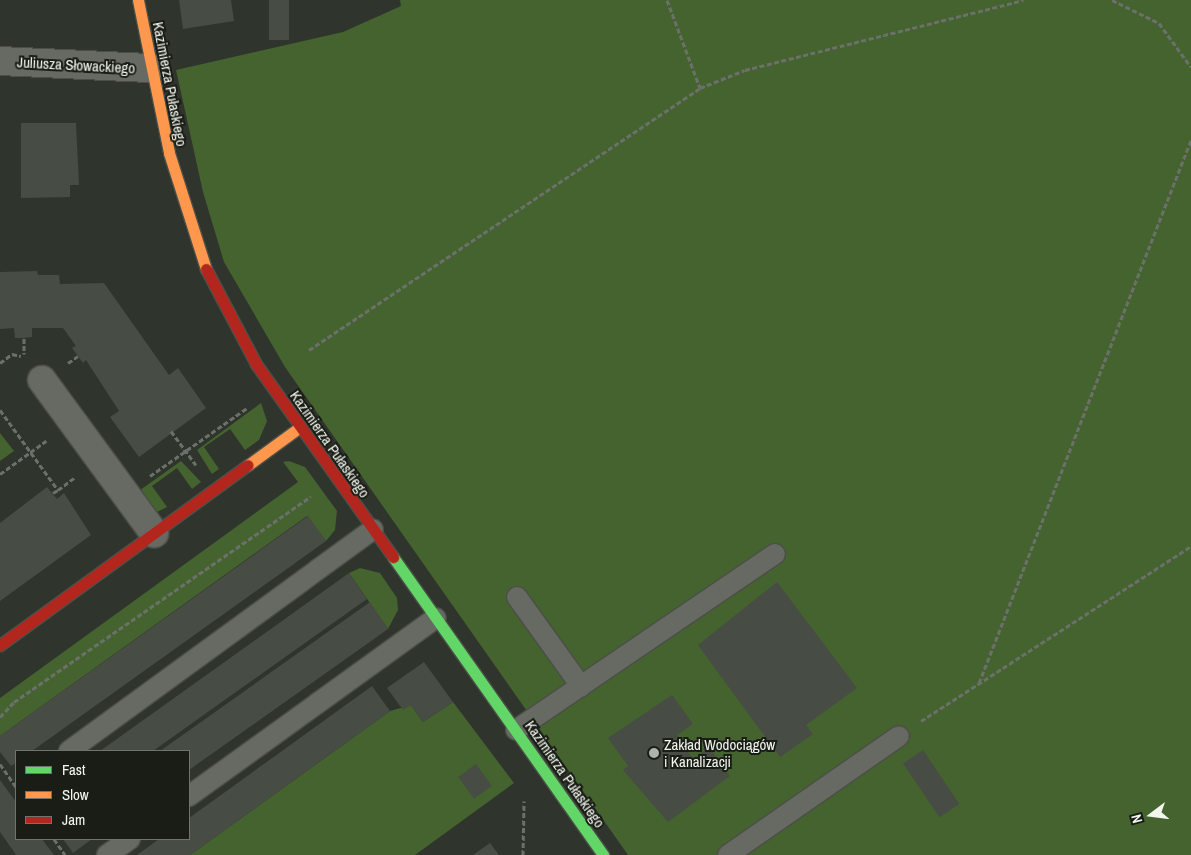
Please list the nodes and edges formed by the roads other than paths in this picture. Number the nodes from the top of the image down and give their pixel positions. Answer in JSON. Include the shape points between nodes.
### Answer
{"nodes":[{"id":1,"x":138,"y":0,"type":"edge"},
{"id":2,"x":0,"y":61,"type":"edge"},
{"id":3,"x":151,"y":68,"type":"junction"},
{"id":4,"x":42,"y":380,"type":"dead end"},
{"id":5,"x":300,"y":427,"type":"junction"},
{"id":6,"x":372,"y":529,"type":"junction"},
{"id":7,"x":154,"y":533,"type":"junction"},
{"id":8,"x":775,"y":554,"type":"dead end"},
{"id":9,"x":517,"y":597,"type":"dead end"},
{"id":10,"x":436,"y":618,"type":"junction"},
{"id":11,"x":0,"y":645,"type":"edge"},
{"id":12,"x":581,"y":686,"type":"junction"},
{"id":13,"x":516,"y":730,"type":"junction"},
{"id":14,"x":900,"y":736,"type":"road end"},
{"id":15,"x":70,"y":750,"type":"edge"},
{"id":16,"x":190,"y":795,"type":"edge"},
{"id":17,"x":129,"y":840,"type":"edge"},
{"id":18,"x":107,"y":855,"type":"edge"},
{"id":19,"x":603,"y":855,"type":"edge"},
{"id":20,"x":728,"y":855,"type":"edge"}],
"edges":[{"from":1,"to":3,"type":"street","name":"Kazimierza Pułaskiego"},
{"from":2,"to":3,"type":"street","name":"Juliusza Słowackiego"},
{"from":3,"to":5,"type":"street","name":"Kazimierza Pułaskiego","via":[[191,232],[216,292],[274,390]]},
{"from":4,"to":7,"type":"street"},
{"from":5,"to":6,"type":"street","name":"Kazimierza Pułaskiego"},
{"from":5,"to":7,"type":"street"},
{"from":6,"to":10,"type":"street","name":"Kazimierza Pułaskiego"},
{"from":6,"to":15,"type":"lane"},
{"from":7,"to":11,"type":"street"},
{"from":8,"to":12,"type":"lane"},
{"from":9,"to":12,"type":"lane"},
{"from":10,"to":13,"type":"street","name":"Kazimierza Pułaskiego"},
{"from":10,"to":16,"type":"lane"},
{"from":12,"to":13,"type":"lane"},
{"from":13,"to":19,"type":"street","name":"Kazimierza Pułaskiego"},
{"from":14,"to":20,"type":"lane"},
{"from":17,"to":18,"type":"lane"}]}
